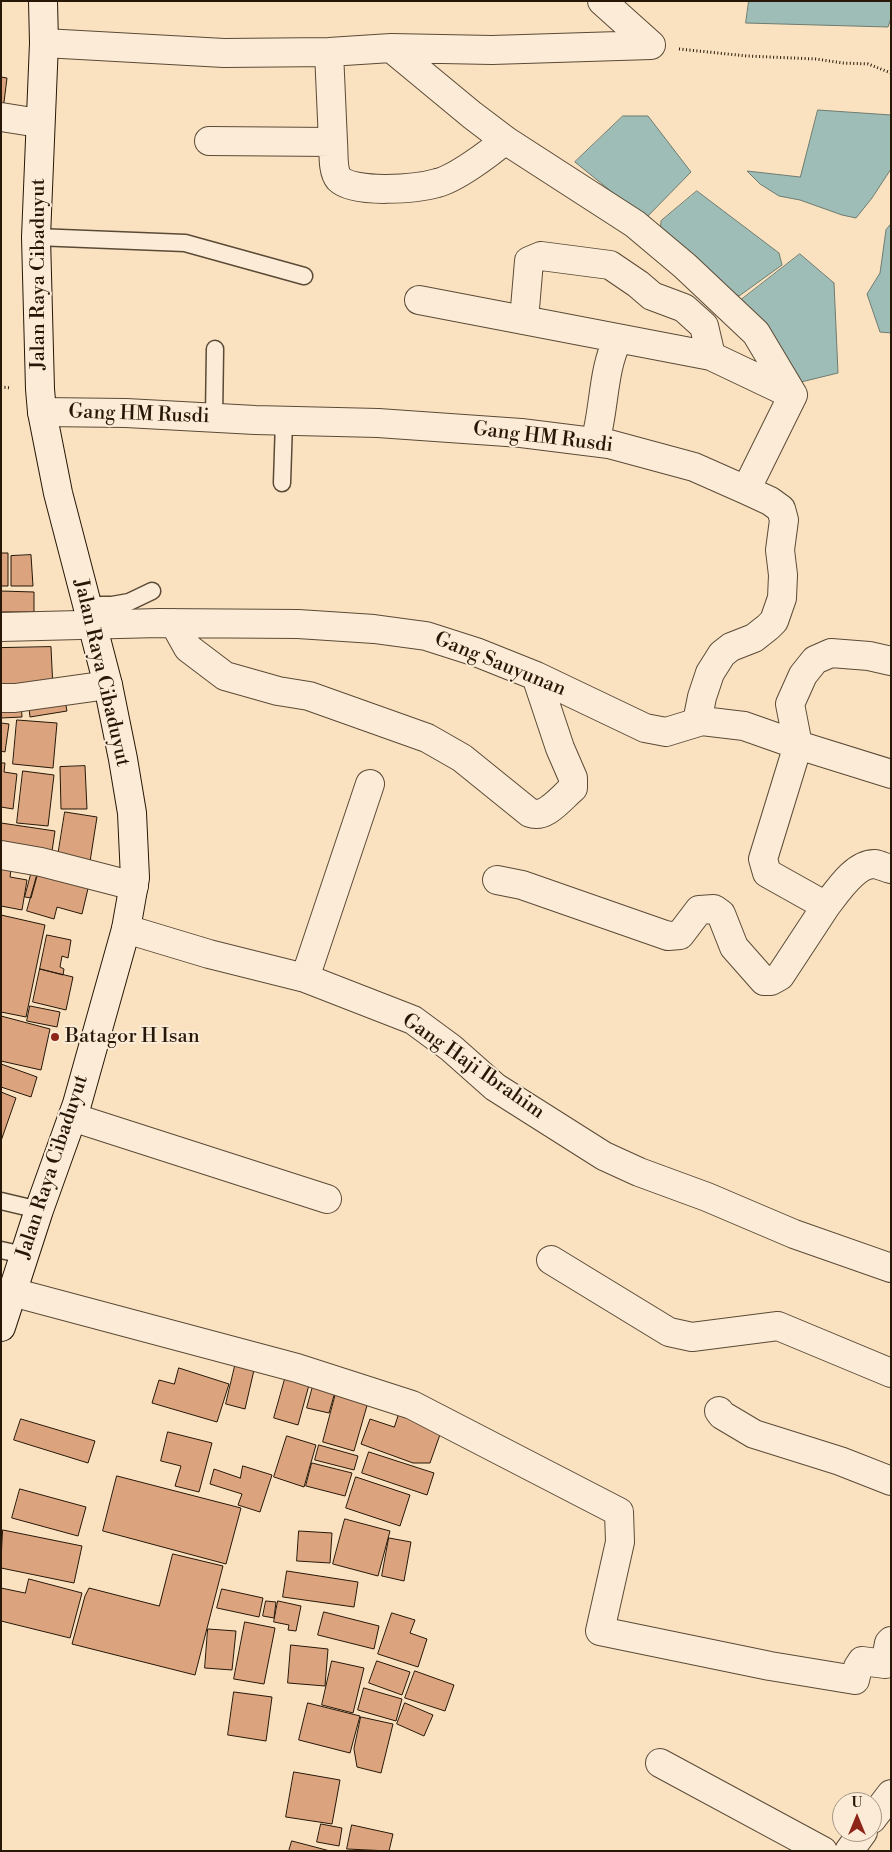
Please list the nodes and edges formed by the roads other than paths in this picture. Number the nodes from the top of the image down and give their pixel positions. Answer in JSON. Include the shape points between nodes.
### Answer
{"nodes":[{"id":1,"x":43,"y":1,"type":"edge"},
{"id":2,"x":604,"y":1,"type":"edge"},
{"id":3,"x":44,"y":44,"type":"junction"},
{"id":4,"x":391,"y":48,"type":"junction"},
{"id":5,"x":329,"y":52,"type":"junction"},
{"id":6,"x":1,"y":117,"type":"edge"},
{"id":7,"x":39,"y":123,"type":"junction"},
{"id":8,"x":505,"y":140,"type":"junction"},
{"id":9,"x":209,"y":141,"type":"dead end"},
{"id":10,"x":333,"y":142,"type":"junction"},
{"id":11,"x":36,"y":237,"type":"junction"},
{"id":12,"x":304,"y":276,"type":"dead end"},
{"id":13,"x":419,"y":300,"type":"dead end"},
{"id":14,"x":524,"y":320,"type":"junction"},
{"id":15,"x":618,"y":339,"type":"junction"},
{"id":16,"x":215,"y":349,"type":"dead end"},
{"id":17,"x":711,"y":356,"type":"junction"},
{"id":18,"x":793,"y":394,"type":"junction"},
{"id":19,"x":42,"y":412,"type":"junction"},
{"id":20,"x":214,"y":418,"type":"junction"},
{"id":21,"x":284,"y":420,"type":"junction"},
{"id":22,"x":594,"y":442,"type":"junction"},
{"id":23,"x":282,"y":483,"type":"dead end"},
{"id":24,"x":746,"y":490,"type":"junction"},
{"id":25,"x":152,"y":591,"type":"dead end"},
{"id":26,"x":89,"y":615,"type":"junction"},
{"id":27,"x":174,"y":623,"type":"junction"},
{"id":28,"x":1,"y":627,"type":"edge"},
{"id":29,"x":891,"y":661,"type":"edge"},
{"id":30,"x":536,"y":676,"type":"junction"},
{"id":31,"x":108,"y":685,"type":"junction"},
{"id":32,"x":1,"y":698,"type":"edge"},
{"id":33,"x":698,"y":722,"type":"junction"},
{"id":34,"x":798,"y":745,"type":"junction"},
{"id":35,"x":891,"y":774,"type":"edge"},
{"id":36,"x":370,"y":784,"type":"dead end"},
{"id":37,"x":1,"y":855,"type":"edge"},
{"id":38,"x":891,"y":869,"type":"edge"},
{"id":39,"x":497,"y":880,"type":"dead end"},
{"id":40,"x":134,"y":886,"type":"junction"},
{"id":41,"x":826,"y":906,"type":"junction"},
{"id":42,"x":126,"y":929,"type":"junction"},
{"id":43,"x":305,"y":978,"type":"junction"},
{"id":44,"x":72,"y":1117,"type":"junction"},
{"id":45,"x":326,"y":1199,"type":"dead end"},
{"id":46,"x":1,"y":1201,"type":"edge"},
{"id":47,"x":39,"y":1210,"type":"junction"},
{"id":48,"x":12,"y":1253,"type":"edge"},
{"id":49,"x":552,"y":1260,"type":"dead end"},
{"id":50,"x":891,"y":1268,"type":"edge"},
{"id":51,"x":9,"y":1286,"type":"edge"},
{"id":52,"x":1,"y":1327,"type":"edge"},
{"id":53,"x":891,"y":1373,"type":"edge"},
{"id":54,"x":718,"y":1410,"type":"dead end"},
{"id":55,"x":891,"y":1481,"type":"edge"},
{"id":56,"x":891,"y":1641,"type":"edge"},
{"id":57,"x":660,"y":1763,"type":"dead end"},
{"id":58,"x":891,"y":1794,"type":"edge"},
{"id":59,"x":882,"y":1806,"type":"edge"},
{"id":60,"x":823,"y":1851,"type":"edge"}],
"edges":[{"from":1,"to":3,"type":"street","name":"Jalan Raya Cibaduyut"},
{"from":2,"to":4,"type":"street","via":[[651,46],[492,50]]},
{"from":3,"to":5,"type":"street","via":[[224,53]]},
{"from":3,"to":7,"type":"street","name":"Jalan Raya Cibaduyut"},
{"from":4,"to":5,"type":"street"},
{"from":4,"to":8,"type":"street"},
{"from":5,"to":10,"type":"street"},
{"from":6,"to":7,"type":"street"},
{"from":7,"to":11,"type":"street","name":"Jalan Raya Cibaduyut"},
{"from":8,"to":10,"type":"street","via":[[467,168],[438,183],[395,189],[359,188],[338,178]]},
{"from":8,"to":18,"type":"street","via":[[635,224],[685,266],[756,333]]},
{"from":9,"to":10,"type":"street"},
{"from":11,"to":12,"type":"lane","via":[[185,242]]},
{"from":11,"to":19,"type":"street","name":"Jalan Raya Cibaduyut"},
{"from":13,"to":14,"type":"street"},
{"from":14,"to":15,"type":"street"},
{"from":14,"to":17,"type":"street","via":[[529,261],[541,256],[610,265],[652,296],[684,308],[704,326]]},
{"from":15,"to":17,"type":"street"},
{"from":15,"to":22,"type":"street","via":[[611,353],[600,424]]},
{"from":16,"to":20,"type":"lane"},
{"from":17,"to":18,"type":"street"},
{"from":18,"to":24,"type":"street"},
{"from":19,"to":20,"type":"street","name":"Gang HM Rusdi"},
{"from":19,"to":26,"type":"street","name":"Jalan Raya Cibaduyut","via":[[58,493]]},
{"from":20,"to":21,"type":"street","name":"Gang HM Rusdi"},
{"from":21,"to":22,"type":"street","name":"Gang HM Rusdi","via":[[378,422]]},
{"from":21,"to":23,"type":"lane"},
{"from":22,"to":24,"type":"street","name":"Gang HM Rusdi","via":[[694,467]]},
{"from":24,"to":33,"type":"street","name":"Gang HM Rusdi","via":[[781,509],[784,520],[780,550],[782,598],[768,628],[722,654],[710,673]]},
{"from":25,"to":26,"type":"lane"},
{"from":26,"to":27,"type":"street","name":"Gang Sauyunan"},
{"from":26,"to":28,"type":"street","name":"Gang Sauyunan"},
{"from":26,"to":31,"type":"street","name":"Jalan Raya Cibaduyut"},
{"from":27,"to":30,"type":"street","name":"Gang Sauyunan","via":[[298,624],[426,636]]},
{"from":27,"to":30,"type":"street","via":[[188,648],[225,676],[309,696],[428,738],[462,758],[536,815],[543,814],[574,784]]},
{"from":29,"to":34,"type":"street","via":[[831,654],[815,660],[803,674],[790,704]]},
{"from":30,"to":33,"type":"street","name":"Gang Sauyunan","via":[[645,728],[666,732]]},
{"from":31,"to":32,"type":"street"},
{"from":31,"to":40,"type":"street","name":"Jalan Raya Cibaduyut","via":[[132,813]]},
{"from":33,"to":34,"type":"street","name":"Gang Sauyunan","via":[[744,726]]},
{"from":34,"to":35,"type":"street","name":"Gang Sauyunan"},
{"from":34,"to":41,"type":"street","via":[[763,859],[764,866],[766,873]]},
{"from":36,"to":43,"type":"street"},
{"from":37,"to":40,"type":"street"},
{"from":38,"to":41,"type":"street","via":[[876,864],[860,867]]},
{"from":39,"to":41,"type":"street","via":[[522,885],[668,936],[680,935],[699,910],[714,909],[725,921],[734,947],[764,980],[780,976]]},
{"from":40,"to":42,"type":"street","name":"Jalan Raya Cibaduyut"},
{"from":42,"to":43,"type":"street","name":"Gang Haji Ibrahim"},
{"from":42,"to":44,"type":"street","name":"Jalan Raya Cibaduyut"},
{"from":43,"to":50,"type":"street","name":"Gang Haji Ibrahim","via":[[413,1020],[495,1087],[604,1156],[794,1234]]},
{"from":44,"to":45,"type":"street"},
{"from":44,"to":47,"type":"street","name":"Jalan Raya Cibaduyut"},
{"from":46,"to":47,"type":"lane"},
{"from":47,"to":48,"type":"street","name":"Jalan Raya Cibaduyut"},
{"from":48,"to":51,"type":"street","name":"Jalan Raya Cibaduyut"},
{"from":49,"to":53,"type":"street","via":[[668,1332],[692,1337],[778,1326]]},
{"from":51,"to":52,"type":"street","name":"Jalan Raya Cibaduyut"},
{"from":51,"to":56,"type":"street","via":[[297,1368],[412,1405],[619,1512],[620,1542],[600,1631],[855,1680],[862,1661],[885,1664]]},
{"from":54,"to":55,"type":"street","via":[[722,1416],[754,1434],[840,1460]]},
{"from":57,"to":60,"type":"street"},
{"from":58,"to":59,"type":"street"}]}
